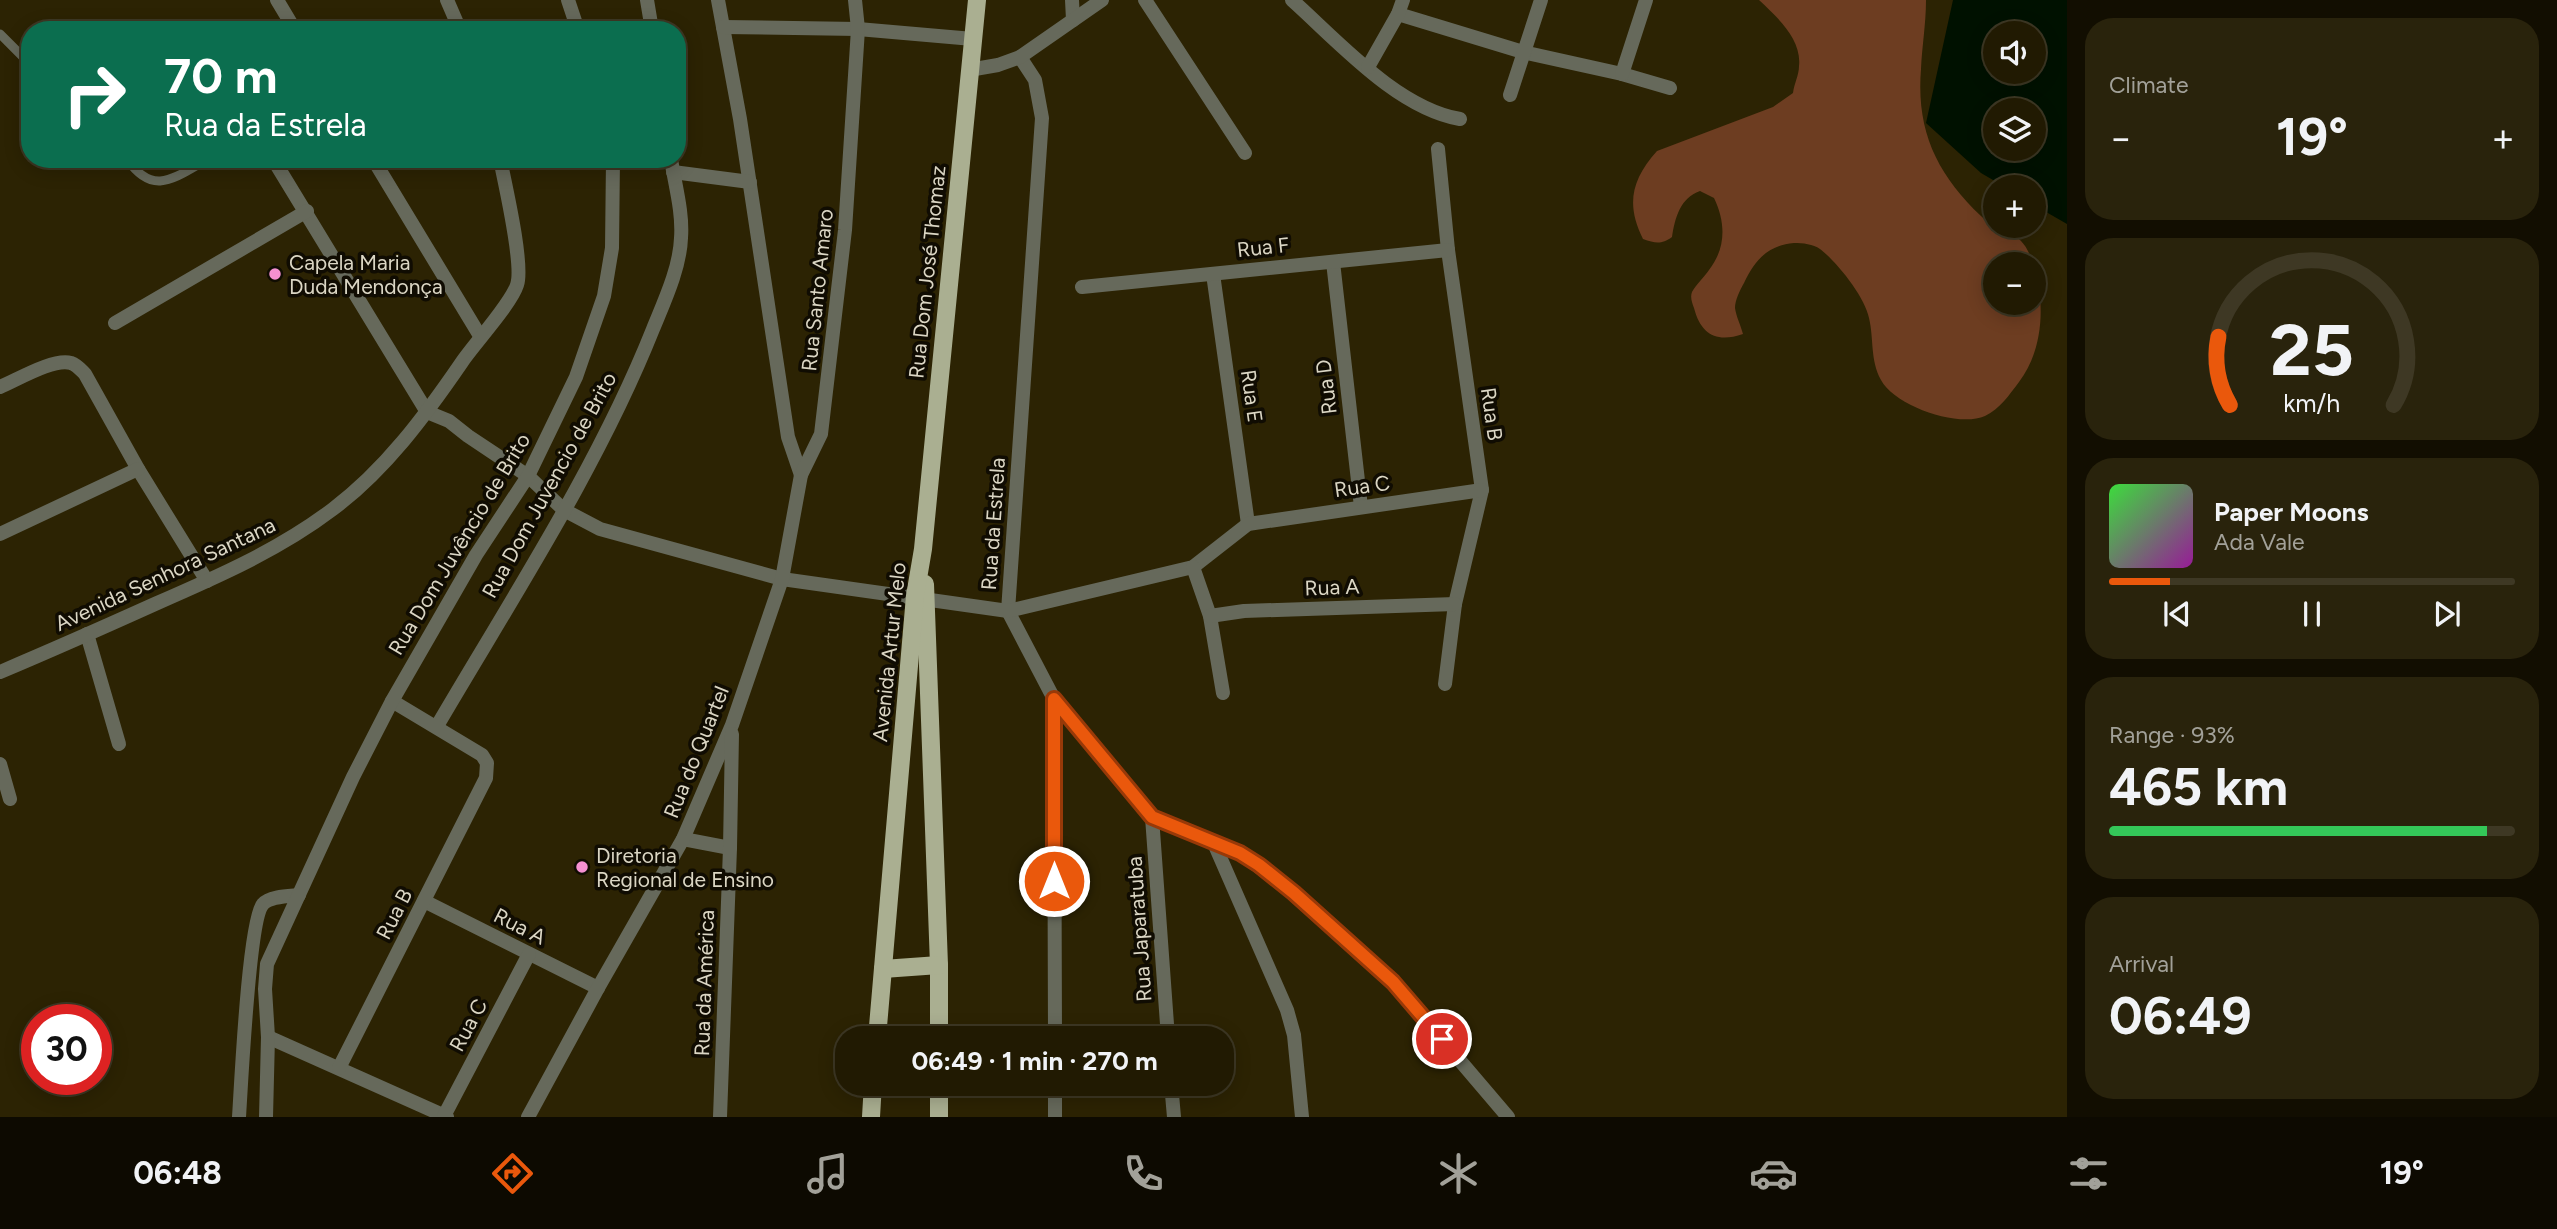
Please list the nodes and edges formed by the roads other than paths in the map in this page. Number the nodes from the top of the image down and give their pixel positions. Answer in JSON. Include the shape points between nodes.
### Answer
{"nodes":[{"id":1,"x":277,"y":0,"type":"edge"},
{"id":2,"x":447,"y":0,"type":"edge"},
{"id":3,"x":568,"y":0,"type":"edge"},
{"id":4,"x":647,"y":0,"type":"edge"},
{"id":5,"x":718,"y":0,"type":"edge"},
{"id":6,"x":855,"y":0,"type":"edge"},
{"id":7,"x":976,"y":0,"type":"edge"},
{"id":8,"x":1073,"y":0,"type":"edge"},
{"id":9,"x":1102,"y":0,"type":"edge"},
{"id":10,"x":1145,"y":0,"type":"edge"},
{"id":11,"x":1292,"y":0,"type":"edge"},
{"id":12,"x":1541,"y":0,"type":"edge"},
{"id":13,"x":1646,"y":0,"type":"edge"},
{"id":14,"x":1400,"y":7,"type":"edge"},
{"id":15,"x":1073,"y":20,"type":"junction"},
{"id":16,"x":290,"y":21,"type":"edge"},
{"id":17,"x":456,"y":21,"type":"edge"},
{"id":18,"x":575,"y":21,"type":"edge"},
{"id":19,"x":650,"y":21,"type":"edge"},
{"id":20,"x":723,"y":27,"type":"junction"},
{"id":21,"x":858,"y":29,"type":"junction"},
{"id":22,"x":0,"y":34,"type":"edge"},
{"id":23,"x":973,"y":39,"type":"junction"},
{"id":24,"x":1523,"y":52,"type":"junction"},
{"id":25,"x":21,"y":55,"type":"edge"},
{"id":26,"x":1020,"y":57,"type":"junction"},
{"id":27,"x":1368,"y":67,"type":"junction"},
{"id":28,"x":969,"y":70,"type":"junction"},
{"id":29,"x":1622,"y":74,"type":"junction"},
{"id":30,"x":1670,"y":88,"type":"dead end"},
{"id":31,"x":1510,"y":95,"type":"dead end"},
{"id":32,"x":1460,"y":118,"type":"dead end"},
{"id":33,"x":1438,"y":149,"type":"dead end"},
{"id":34,"x":1245,"y":153,"type":"dead end"},
{"id":35,"x":133,"y":168,"type":"edge"},
{"id":36,"x":191,"y":168,"type":"edge"},
{"id":37,"x":279,"y":168,"type":"edge"},
{"id":38,"x":378,"y":168,"type":"edge"},
{"id":39,"x":502,"y":168,"type":"edge"},
{"id":40,"x":613,"y":168,"type":"edge"},
{"id":41,"x":672,"y":168,"type":"edge"},
{"id":42,"x":682,"y":168,"type":"edge"},
{"id":43,"x":750,"y":182,"type":"junction"},
{"id":44,"x":306,"y":211,"type":"junction"},
{"id":45,"x":1448,"y":250,"type":"junction"},
{"id":46,"x":1333,"y":261,"type":"junction"},
{"id":47,"x":1213,"y":274,"type":"junction"},
{"id":48,"x":1082,"y":287,"type":"dead end"},
{"id":49,"x":114,"y":323,"type":"dead end"},
{"id":50,"x":480,"y":336,"type":"junction"},
{"id":51,"x":0,"y":387,"type":"edge"},
{"id":52,"x":427,"y":412,"type":"junction"},
{"id":53,"x":138,"y":469,"type":"junction"},
{"id":54,"x":528,"y":475,"type":"junction"},
{"id":55,"x":801,"y":475,"type":"junction"},
{"id":56,"x":1482,"y":490,"type":"junction"},
{"id":57,"x":1361,"y":507,"type":"junction"},
{"id":58,"x":564,"y":510,"type":"junction"},
{"id":59,"x":1248,"y":524,"type":"junction"},
{"id":60,"x":0,"y":534,"type":"edge"},
{"id":61,"x":923,"y":549,"type":"joint"},
{"id":62,"x":1193,"y":567,"type":"junction"},
{"id":63,"x":782,"y":579,"type":"junction"},
{"id":64,"x":207,"y":582,"type":"junction"},
{"id":65,"x":920,"y":597,"type":"junction"},
{"id":66,"x":1455,"y":604,"type":"junction"},
{"id":67,"x":1008,"y":611,"type":"junction"},
{"id":68,"x":1210,"y":616,"type":"junction"},
{"id":69,"x":86,"y":634,"type":"junction"},
{"id":70,"x":0,"y":672,"type":"edge"},
{"id":71,"x":1445,"y":684,"type":"dead end"},
{"id":72,"x":1223,"y":693,"type":"dead end"},
{"id":73,"x":1054,"y":699,"type":"junction"},
{"id":74,"x":392,"y":701,"type":"junction"},
{"id":75,"x":732,"y":725,"type":"junction"},
{"id":76,"x":437,"y":726,"type":"junction"},
{"id":77,"x":120,"y":744,"type":"dead end"},
{"id":78,"x":0,"y":764,"type":"edge"},
{"id":79,"x":10,"y":799,"type":"dead end"},
{"id":80,"x":1152,"y":817,"type":"junction"},
{"id":81,"x":682,"y":839,"type":"junction"},
{"id":82,"x":1213,"y":841,"type":"junction"},
{"id":83,"x":730,"y":848,"type":"junction"},
{"id":84,"x":299,"y":895,"type":"junction"},
{"id":85,"x":424,"y":901,"type":"junction"},
{"id":86,"x":529,"y":954,"type":"junction"},
{"id":87,"x":267,"y":964,"type":"junction"},
{"id":88,"x":251,"y":965,"type":"junction"},
{"id":89,"x":939,"y":965,"type":"junction"},
{"id":90,"x":883,"y":969,"type":"junction"},
{"id":91,"x":598,"y":988,"type":"junction"},
{"id":92,"x":878,"y":1026,"type":"edge"},
{"id":93,"x":939,"y":1026,"type":"edge"},
{"id":94,"x":1055,"y":1026,"type":"edge"},
{"id":95,"x":1167,"y":1026,"type":"edge"},
{"id":96,"x":268,"y":1037,"type":"junction"},
{"id":97,"x":339,"y":1068,"type":"junction"},
{"id":98,"x":872,"y":1096,"type":"edge"},
{"id":99,"x":939,"y":1096,"type":"edge"},
{"id":100,"x":1055,"y":1096,"type":"edge"},
{"id":101,"x":1172,"y":1096,"type":"edge"},
{"id":102,"x":445,"y":1116,"type":"edge"},
{"id":103,"x":239,"y":1117,"type":"edge"},
{"id":104,"x":266,"y":1117,"type":"edge"},
{"id":105,"x":528,"y":1117,"type":"edge"},
{"id":106,"x":720,"y":1117,"type":"edge"},
{"id":107,"x":871,"y":1117,"type":"edge"},
{"id":108,"x":939,"y":1117,"type":"edge"},
{"id":109,"x":1055,"y":1117,"type":"edge"},
{"id":110,"x":1174,"y":1117,"type":"edge"},
{"id":111,"x":1302,"y":1117,"type":"edge"},
{"id":112,"x":1508,"y":1117,"type":"edge"}],
"edges":[{"from":1,"to":16,"type":"street"},
{"from":2,"to":17,"type":"street"},
{"from":3,"to":18,"type":"street"},
{"from":4,"to":19,"type":"street"},
{"from":5,"to":20,"type":"street"},
{"from":6,"to":21,"type":"street","name":"Rua Santo Amaro"},
{"from":7,"to":23,"type":"main road","name":"Rua Dom José Thomaz"},
{"from":8,"to":15,"type":"street"},
{"from":9,"to":15,"type":"street"},
{"from":10,"to":34,"type":"street"},
{"from":11,"to":27,"type":"street"},
{"from":12,"to":24,"type":"street"},
{"from":13,"to":29,"type":"street"},
{"from":14,"to":24,"type":"street"},
{"from":14,"to":27,"type":"street"},
{"from":15,"to":26,"type":"street"},
{"from":20,"to":21,"type":"street"},
{"from":20,"to":43,"type":"street"},
{"from":21,"to":23,"type":"street"},
{"from":21,"to":55,"type":"street","name":"Rua Santo Amaro","via":[[845,230],[821,434]]},
{"from":22,"to":25,"type":"lane"},
{"from":23,"to":28,"type":"main road","name":"Rua Dom José Thomaz"},
{"from":24,"to":29,"type":"street"},
{"from":24,"to":31,"type":"street"},
{"from":26,"to":28,"type":"street"},
{"from":26,"to":67,"type":"street","name":"Rua da Estrela","via":[[1035,80],[1042,118]]},
{"from":27,"to":32,"type":"street","via":[[1401,96],[1430,111]]},
{"from":28,"to":61,"type":"main road","name":"Rua Dom José Thomaz"},
{"from":29,"to":30,"type":"street"},
{"from":33,"to":45,"type":"street","name":"Rua B"},
{"from":35,"to":36,"type":"lane","via":[[147,181],[157,182]]},
{"from":37,"to":44,"type":"street"},
{"from":38,"to":50,"type":"street"},
{"from":39,"to":50,"type":"street","name":"Avenida Senhora Santana","via":[[518,284]]},
{"from":40,"to":54,"type":"street","name":"Rua Dom Juvêncio de Brito","via":[[612,248],[604,296],[576,377]]},
{"from":41,"to":58,"type":"street","name":"Rua Dom Juvencio de Brito","via":[[681,239],[675,270],[634,377]]},
{"from":42,"to":43,"type":"street"},
{"from":43,"to":55,"type":"street","via":[[788,437]]},
{"from":44,"to":49,"type":"street"},
{"from":44,"to":52,"type":"street"},
{"from":45,"to":46,"type":"street","name":"Rua F"},
{"from":45,"to":56,"type":"street","name":"Rua B"},
{"from":46,"to":47,"type":"street","name":"Rua F"},
{"from":46,"to":57,"type":"street","name":"Rua D"},
{"from":47,"to":48,"type":"street","name":"Rua F"},
{"from":47,"to":59,"type":"street","name":"Rua E"},
{"from":50,"to":52,"type":"street","name":"Avenida Senhora Santana"},
{"from":51,"to":53,"type":"street","via":[[49,365],[71,363],[85,374]]},
{"from":52,"to":54,"type":"street","via":[[449,421]]},
{"from":52,"to":64,"type":"street","name":"Avenida Senhora Santana","via":[[377,470],[335,508],[295,537]]},
{"from":53,"to":60,"type":"street"},
{"from":53,"to":64,"type":"street"},
{"from":54,"to":58,"type":"street"},
{"from":54,"to":74,"type":"street","name":"Rua Dom Juvêncio de Brito","via":[[475,555]]},
{"from":55,"to":63,"type":"street","name":"Rua Santo Amaro"},
{"from":56,"to":57,"type":"street","name":"Rua C"},
{"from":56,"to":66,"type":"street","name":"Rua B"},
{"from":57,"to":59,"type":"street","name":"Rua C"},
{"from":58,"to":63,"type":"street","via":[[600,529]]},
{"from":58,"to":76,"type":"street","name":"Rua Dom Juvencio de Brito"},
{"from":59,"to":62,"type":"street"},
{"from":61,"to":65,"type":"main road","name":"Avenida Artur Melo"},
{"from":62,"to":67,"type":"street"},
{"from":62,"to":68,"type":"street"},
{"from":63,"to":65,"type":"street"},
{"from":63,"to":75,"type":"street","name":"Rua do Quartel"},
{"from":64,"to":69,"type":"street","name":"Avenida Senhora Santana"},
{"from":65,"to":67,"type":"street"},
{"from":65,"to":89,"type":"main road","name":"Avenida Artur Melo"},
{"from":65,"to":90,"type":"main road","name":"Avenida Artur Melo"},
{"from":66,"to":68,"type":"street","name":"Rua A"},
{"from":66,"to":71,"type":"street","name":"Rua B"},
{"from":67,"to":73,"type":"street","name":"Rua da Estrela"},
{"from":68,"to":72,"type":"street"},
{"from":69,"to":70,"type":"street","name":"Avenida Senhora Santana"},
{"from":69,"to":77,"type":"street"},
{"from":73,"to":80,"type":"street","name":"Rua da Estrela"},
{"from":73,"to":94,"type":"street"},
{"from":74,"to":76,"type":"street"},
{"from":74,"to":84,"type":"street","name":"Rua Dom Juvêncio de Brito"},
{"from":75,"to":81,"type":"street","name":"Rua do Quartel"},
{"from":75,"to":83,"type":"street","name":"Rua da América"},
{"from":76,"to":85,"type":"street","name":"Rua B","via":[[482,755],[487,763],[486,778]]},
{"from":78,"to":79,"type":"street"},
{"from":80,"to":82,"type":"street","name":"Rua da Estrela"},
{"from":80,"to":95,"type":"street","name":"Rua Japaratuba"},
{"from":81,"to":83,"type":"street"},
{"from":81,"to":91,"type":"street","name":"Rua do Quartel"},
{"from":82,"to":111,"type":"street","via":[[1287,1010]]},
{"from":82,"to":112,"type":"street","name":"Rua da Estrela","via":[[1259,865],[1393,982]]},
{"from":83,"to":106,"type":"street","name":"Rua da América"},
{"from":84,"to":87,"type":"street","name":"Rua Dom Juvêncio de Brito"},
{"from":84,"to":88,"type":"street","via":[[262,904]]},
{"from":85,"to":86,"type":"street","name":"Rua A"},
{"from":85,"to":97,"type":"street","name":"Rua B"},
{"from":86,"to":91,"type":"street","name":"Rua A"},
{"from":86,"to":102,"type":"street","name":"Rua C"},
{"from":87,"to":88,"type":"street"},
{"from":87,"to":96,"type":"street"},
{"from":88,"to":103,"type":"street"},
{"from":89,"to":90,"type":"main road"},
{"from":89,"to":93,"type":"main road","name":"Avenida Artur Melo"},
{"from":90,"to":92,"type":"main road","name":"Avenida Artur Melo"},
{"from":91,"to":105,"type":"street","name":"Rua do Quartel"},
{"from":96,"to":97,"type":"street"},
{"from":96,"to":104,"type":"street"},
{"from":97,"to":102,"type":"street"},
{"from":98,"to":107,"type":"main road"},
{"from":99,"to":108,"type":"main road"},
{"from":100,"to":109,"type":"street"},
{"from":101,"to":110,"type":"street"}]}
